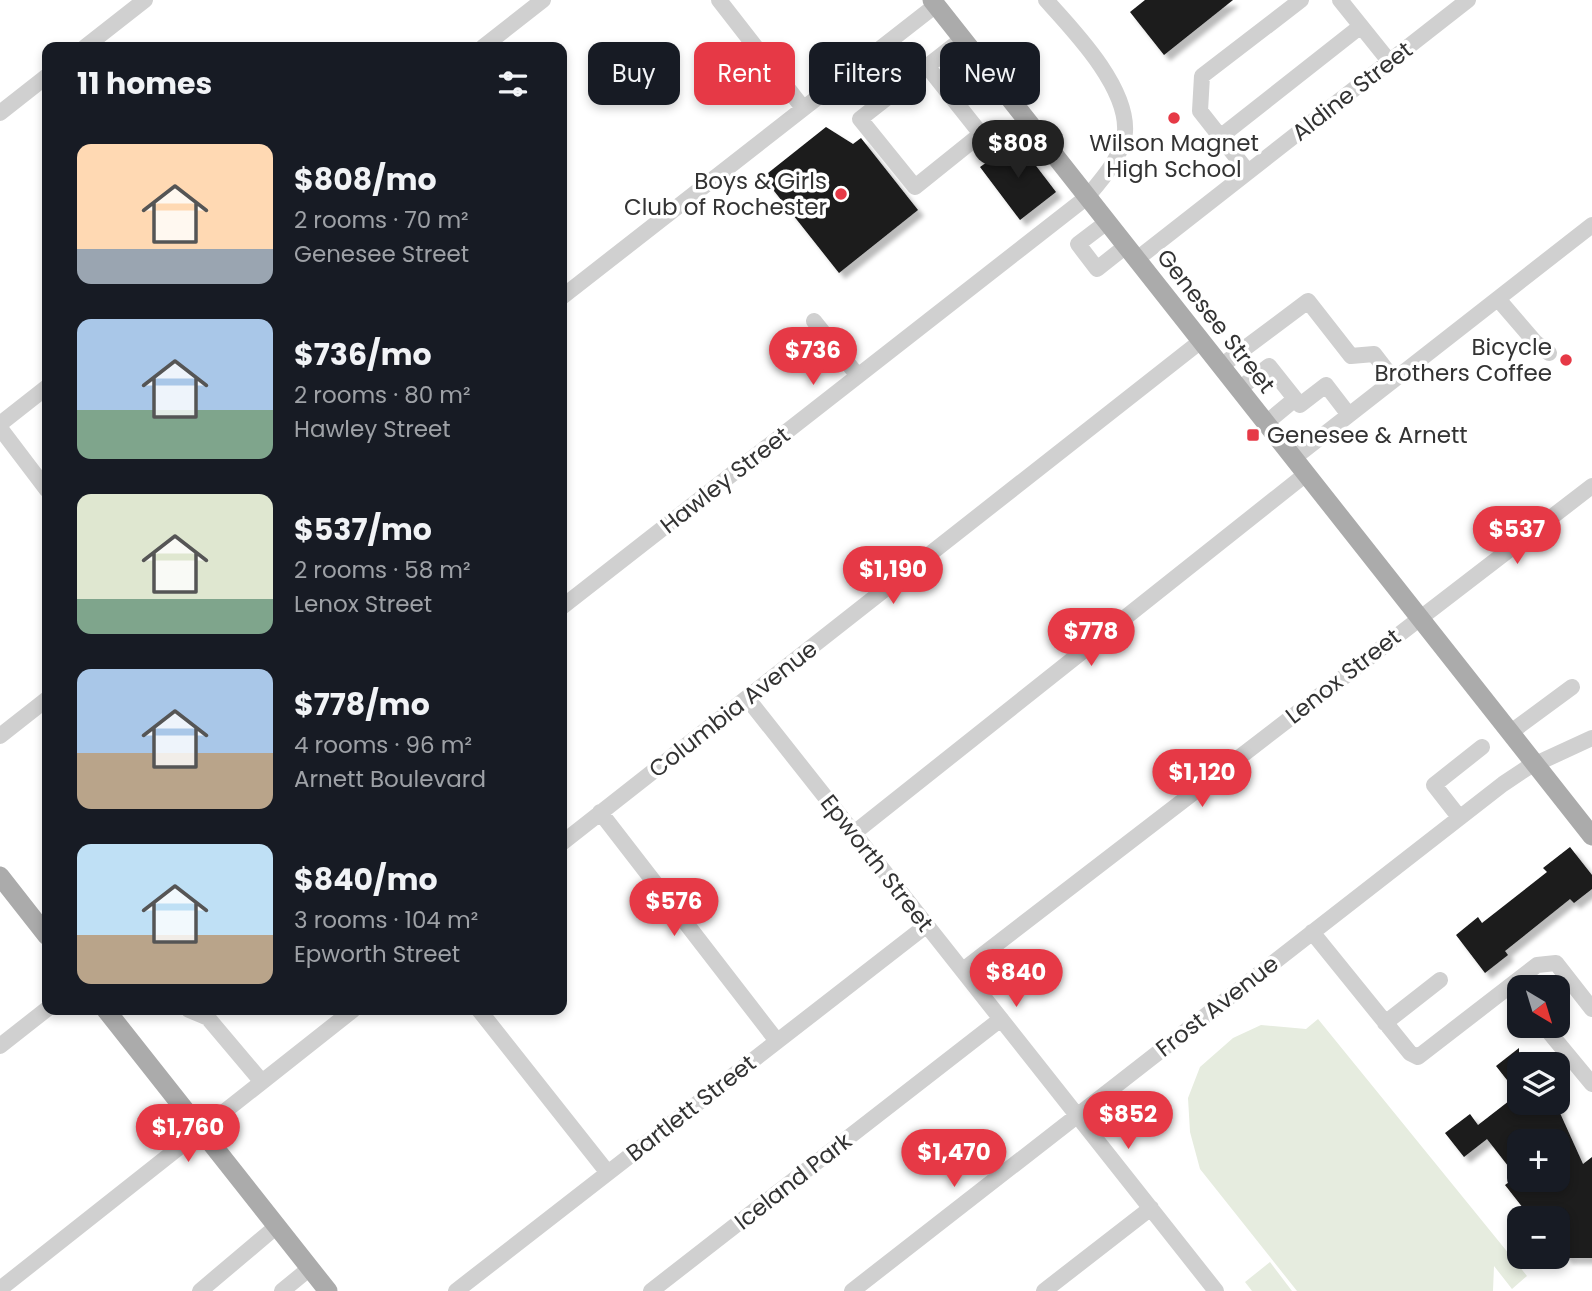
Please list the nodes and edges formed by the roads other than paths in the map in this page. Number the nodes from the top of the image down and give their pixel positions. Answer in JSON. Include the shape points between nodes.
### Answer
{"nodes":[{"id":1,"x":145,"y":0,"type":"edge"},
{"id":2,"x":543,"y":0,"type":"edge"},
{"id":3,"x":719,"y":0,"type":"edge"},
{"id":4,"x":1046,"y":0,"type":"edge"},
{"id":5,"x":1301,"y":0,"type":"edge"},
{"id":6,"x":1340,"y":0,"type":"edge"},
{"id":7,"x":934,"y":1,"type":"edge"},
{"id":8,"x":1464,"y":1,"type":"edge"},
{"id":9,"x":1361,"y":26,"type":"junction"},
{"id":10,"x":962,"y":38,"type":"junction"},
{"id":11,"x":91,"y":42,"type":"edge"},
{"id":12,"x":489,"y":42,"type":"edge"},
{"id":13,"x":1389,"y":61,"type":"junction"},
{"id":14,"x":927,"y":66,"type":"junction"},
{"id":15,"x":42,"y":80,"type":"edge"},
{"id":16,"x":803,"y":108,"type":"junction"},
{"id":17,"x":0,"y":113,"type":"edge"},
{"id":18,"x":1220,"y":137,"type":"junction"},
{"id":19,"x":1248,"y":172,"type":"junction"},
{"id":20,"x":1087,"y":197,"type":"junction"},
{"id":21,"x":1107,"y":222,"type":"junction"},
{"id":22,"x":1592,"y":225,"type":"edge"},
{"id":23,"x":1132,"y":253,"type":"junction"},
{"id":24,"x":567,"y":293,"type":"edge"},
{"id":25,"x":1498,"y":299,"type":"junction"},
{"id":26,"x":814,"y":321,"type":"dead end"},
{"id":27,"x":1201,"y":341,"type":"junction"},
{"id":28,"x":1549,"y":353,"type":"dead end"},
{"id":29,"x":1220,"y":366,"type":"junction"},
{"id":30,"x":858,"y":376,"type":"junction"},
{"id":31,"x":1394,"y":380,"type":"junction"},
{"id":32,"x":1239,"y":389,"type":"junction"},
{"id":33,"x":42,"y":391,"type":"edge"},
{"id":34,"x":1296,"y":399,"type":"junction"},
{"id":35,"x":1349,"y":415,"type":"junction"},
{"id":36,"x":1266,"y":423,"type":"junction"},
{"id":37,"x":0,"y":426,"type":"edge"},
{"id":38,"x":1294,"y":458,"type":"junction"},
{"id":39,"x":1306,"y":474,"type":"junction"},
{"id":40,"x":42,"y":483,"type":"edge"},
{"id":41,"x":1592,"y":486,"type":"edge"},
{"id":42,"x":567,"y":603,"type":"edge"},
{"id":43,"x":1420,"y":618,"type":"junction"},
{"id":44,"x":1572,"y":687,"type":"dead end"},
{"id":45,"x":747,"y":698,"type":"junction"},
{"id":46,"x":42,"y":703,"type":"edge"},
{"id":47,"x":1511,"y":732,"type":"junction"},
{"id":48,"x":0,"y":736,"type":"edge"},
{"id":49,"x":1592,"y":737,"type":"edge"},
{"id":50,"x":1482,"y":747,"type":"dead end"},
{"id":51,"x":1535,"y":764,"type":"junction"},
{"id":52,"x":600,"y":812,"type":"junction"},
{"id":53,"x":1460,"y":817,"type":"junction"},
{"id":54,"x":854,"y":833,"type":"junction"},
{"id":55,"x":1592,"y":836,"type":"edge"},
{"id":56,"x":567,"y":839,"type":"edge"},
{"id":57,"x":0,"y":876,"type":"edge"},
{"id":58,"x":927,"y":925,"type":"junction"},
{"id":59,"x":42,"y":930,"type":"edge"},
{"id":60,"x":1312,"y":932,"type":"junction"},
{"id":61,"x":962,"y":970,"type":"junction"},
{"id":62,"x":1529,"y":975,"type":"edge"},
{"id":63,"x":1565,"y":975,"type":"edge"},
{"id":64,"x":1440,"y":980,"type":"dead end"},
{"id":65,"x":1570,"y":981,"type":"edge"},
{"id":66,"x":1507,"y":996,"type":"edge"},
{"id":67,"x":1592,"y":1009,"type":"edge"},
{"id":68,"x":42,"y":1013,"type":"edge"},
{"id":69,"x":110,"y":1015,"type":"edge"},
{"id":70,"x":201,"y":1015,"type":"edge"},
{"id":71,"x":347,"y":1015,"type":"edge"},
{"id":72,"x":483,"y":1015,"type":"edge"},
{"id":73,"x":1001,"y":1018,"type":"junction"},
{"id":74,"x":1385,"y":1023,"type":"junction"},
{"id":75,"x":1554,"y":1038,"type":"edge"},
{"id":76,"x":777,"y":1041,"type":"junction"},
{"id":77,"x":0,"y":1046,"type":"edge"},
{"id":78,"x":262,"y":1082,"type":"junction"},
{"id":79,"x":1592,"y":1084,"type":"edge"},
{"id":80,"x":1077,"y":1116,"type":"junction"},
{"id":81,"x":201,"y":1130,"type":"junction"},
{"id":82,"x":608,"y":1173,"type":"junction"},
{"id":83,"x":1151,"y":1208,"type":"junction"},
{"id":84,"x":277,"y":1226,"type":"junction"},
{"id":85,"x":310,"y":1268,"type":"junction"},
{"id":86,"x":0,"y":1289,"type":"edge"},
{"id":87,"x":200,"y":1291,"type":"edge"},
{"id":88,"x":282,"y":1291,"type":"edge"},
{"id":89,"x":328,"y":1291,"type":"edge"},
{"id":90,"x":456,"y":1291,"type":"edge"},
{"id":91,"x":651,"y":1291,"type":"edge"},
{"id":92,"x":852,"y":1291,"type":"edge"},
{"id":93,"x":1044,"y":1291,"type":"edge"},
{"id":94,"x":1216,"y":1291,"type":"edge"}],
"edges":[{"from":1,"to":11,"type":"street"},
{"from":2,"to":12,"type":"street"},
{"from":3,"to":16,"type":"street"},
{"from":4,"to":20,"type":"street","name":"Hawley Street","via":[[1118,91],[1122,109],[1125,132],[1116,159]]},
{"from":5,"to":18,"type":"street","via":[[1202,76],[1200,111]]},
{"from":6,"to":9,"type":"street"},
{"from":7,"to":10,"type":"main road","name":"Genesee Street"},
{"from":7,"to":16,"type":"street"},
{"from":8,"to":13,"type":"street","name":"Aldine Street"},
{"from":9,"to":13,"type":"street"},
{"from":9,"to":18,"type":"street"},
{"from":10,"to":14,"type":"street"},
{"from":10,"to":20,"type":"main road","name":"Genesee Street"},
{"from":13,"to":19,"type":"street","name":"Aldine Street"},
{"from":14,"to":14,"type":"street","via":[[860,119],[915,187],[981,134]]},
{"from":15,"to":17,"type":"street"},
{"from":16,"to":24,"type":"street"},
{"from":18,"to":19,"type":"street"},
{"from":19,"to":23,"type":"street","name":"Aldine Street"},
{"from":20,"to":21,"type":"main road","name":"Genesee Street"},
{"from":20,"to":30,"type":"street","name":"Hawley Street"},
{"from":21,"to":23,"type":"main road","name":"Genesee Street"},
{"from":21,"to":23,"type":"street","name":"Aldine Street","via":[[1078,244],[1097,269]]},
{"from":22,"to":25,"type":"street"},
{"from":23,"to":27,"type":"main road","name":"Genesee Street"},
{"from":25,"to":28,"type":"street"},
{"from":25,"to":31,"type":"street"},
{"from":26,"to":30,"type":"street"},
{"from":27,"to":29,"type":"main road","name":"Genesee Street"},
{"from":27,"to":45,"type":"street","name":"Columbia Avenue"},
{"from":29,"to":31,"type":"street","via":[[1308,301],[1351,356],[1374,354]]},
{"from":29,"to":32,"type":"main road","name":"Genesee Street"},
{"from":30,"to":42,"type":"street","name":"Hawley Street"},
{"from":31,"to":35,"type":"street"},
{"from":32,"to":34,"type":"street","via":[[1269,366]]},
{"from":32,"to":36,"type":"main road","name":"Genesee Street"},
{"from":33,"to":37,"type":"street"},
{"from":34,"to":35,"type":"street","via":[[1300,405],[1326,385]]},
{"from":34,"to":36,"type":"street"},
{"from":35,"to":38,"type":"street"},
{"from":36,"to":38,"type":"main road","name":"Genesee Street"},
{"from":37,"to":40,"type":"street"},
{"from":38,"to":39,"type":"main road","name":"Genesee Street"},
{"from":39,"to":43,"type":"main road","name":"Genesee Street"},
{"from":39,"to":54,"type":"street"},
{"from":41,"to":43,"type":"street","name":"Lenox Street"},
{"from":43,"to":47,"type":"main road","name":"Genesee Street"},
{"from":43,"to":61,"type":"street","name":"Lenox Street"},
{"from":44,"to":47,"type":"street"},
{"from":45,"to":52,"type":"street","name":"Columbia Avenue"},
{"from":45,"to":54,"type":"street","name":"Epworth Street"},
{"from":46,"to":48,"type":"street"},
{"from":47,"to":51,"type":"main road","name":"Genesee Street"},
{"from":49,"to":51,"type":"street","name":"Frost Avenue"},
{"from":50,"to":53,"type":"street","via":[[1434,785]]},
{"from":51,"to":53,"type":"street","name":"Frost Avenue"},
{"from":51,"to":55,"type":"main road","name":"Genesee Street"},
{"from":52,"to":56,"type":"street","name":"Columbia Avenue"},
{"from":52,"to":76,"type":"street"},
{"from":53,"to":60,"type":"street","name":"Frost Avenue"},
{"from":54,"to":58,"type":"street","name":"Epworth Street"},
{"from":57,"to":59,"type":"main road"},
{"from":58,"to":61,"type":"street","name":"Epworth Street"},
{"from":58,"to":76,"type":"street","name":"Bartlett Street"},
{"from":60,"to":74,"type":"street"},
{"from":60,"to":80,"type":"street","name":"Frost Avenue"},
{"from":61,"to":73,"type":"street","name":"Epworth Street"},
{"from":62,"to":63,"type":"street","via":[[1538,965],[1556,963]]},
{"from":64,"to":74,"type":"street"},
{"from":65,"to":67,"type":"street"},
{"from":66,"to":74,"type":"street","via":[[1418,1057]]},
{"from":68,"to":77,"type":"street"},
{"from":69,"to":81,"type":"main road"},
{"from":70,"to":78,"type":"street"},
{"from":71,"to":78,"type":"street"},
{"from":72,"to":82,"type":"street"},
{"from":73,"to":80,"type":"street","name":"Epworth Street"},
{"from":73,"to":91,"type":"street","name":"Iceland Park"},
{"from":75,"to":79,"type":"street"},
{"from":76,"to":82,"type":"street","name":"Bartlett Street"},
{"from":78,"to":81,"type":"street"},
{"from":80,"to":83,"type":"street","name":"Epworth Street"},
{"from":80,"to":92,"type":"street","name":"Frost Avenue"},
{"from":81,"to":84,"type":"main road"},
{"from":81,"to":86,"type":"street"},
{"from":82,"to":90,"type":"street","name":"Bartlett Street"},
{"from":83,"to":93,"type":"street"},
{"from":83,"to":94,"type":"street","name":"Epworth Street"},
{"from":84,"to":85,"type":"main road"},
{"from":84,"to":87,"type":"street"},
{"from":85,"to":88,"type":"street"},
{"from":85,"to":89,"type":"main road"}]}
